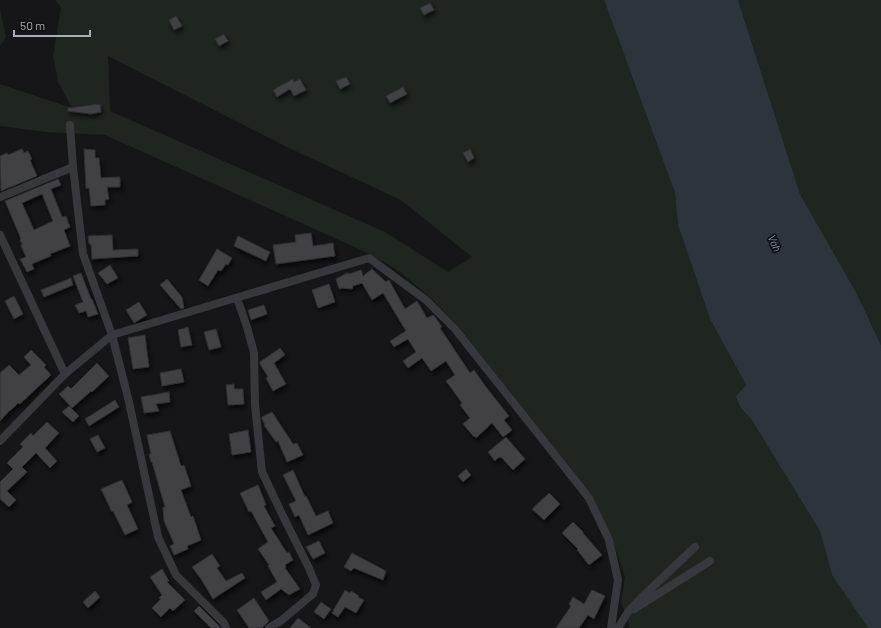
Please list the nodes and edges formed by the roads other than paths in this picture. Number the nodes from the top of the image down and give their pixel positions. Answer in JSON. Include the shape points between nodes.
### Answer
{"nodes":[{"id":1,"x":70,"y":125,"type":"dead end"},
{"id":2,"x":73,"y":167,"type":"junction"},
{"id":3,"x":0,"y":197,"type":"edge"},
{"id":4,"x":0,"y":235,"type":"edge"},
{"id":5,"x":237,"y":298,"type":"junction"},
{"id":6,"x":112,"y":335,"type":"junction"},
{"id":7,"x":65,"y":374,"type":"junction"},
{"id":8,"x":0,"y":441,"type":"edge"},
{"id":9,"x":695,"y":547,"type":"dead end"},
{"id":10,"x":710,"y":561,"type":"dead end"},
{"id":11,"x":628,"y":612,"type":"junction"},
{"id":12,"x":226,"y":628,"type":"edge"},
{"id":13,"x":269,"y":628,"type":"edge"},
{"id":14,"x":611,"y":628,"type":"edge"},
{"id":15,"x":618,"y":628,"type":"edge"}],
"edges":[{"from":1,"to":2,"type":"street"},
{"from":2,"to":3,"type":"street"},
{"from":2,"to":6,"type":"street","via":[[83,254]]},
{"from":4,"to":7,"type":"street"},
{"from":5,"to":6,"type":"street"},
{"from":5,"to":13,"type":"street","via":[[254,353],[255,405],[262,472],[316,585],[313,594]]},
{"from":5,"to":14,"type":"street","via":[[369,258],[426,300],[455,329],[589,498],[609,540],[618,580]]},
{"from":6,"to":7,"type":"street"},
{"from":6,"to":12,"type":"street","via":[[158,537],[176,575]]},
{"from":7,"to":8,"type":"street"},
{"from":9,"to":11,"type":"street"},
{"from":10,"to":11,"type":"street"},
{"from":11,"to":15,"type":"street"}]}
